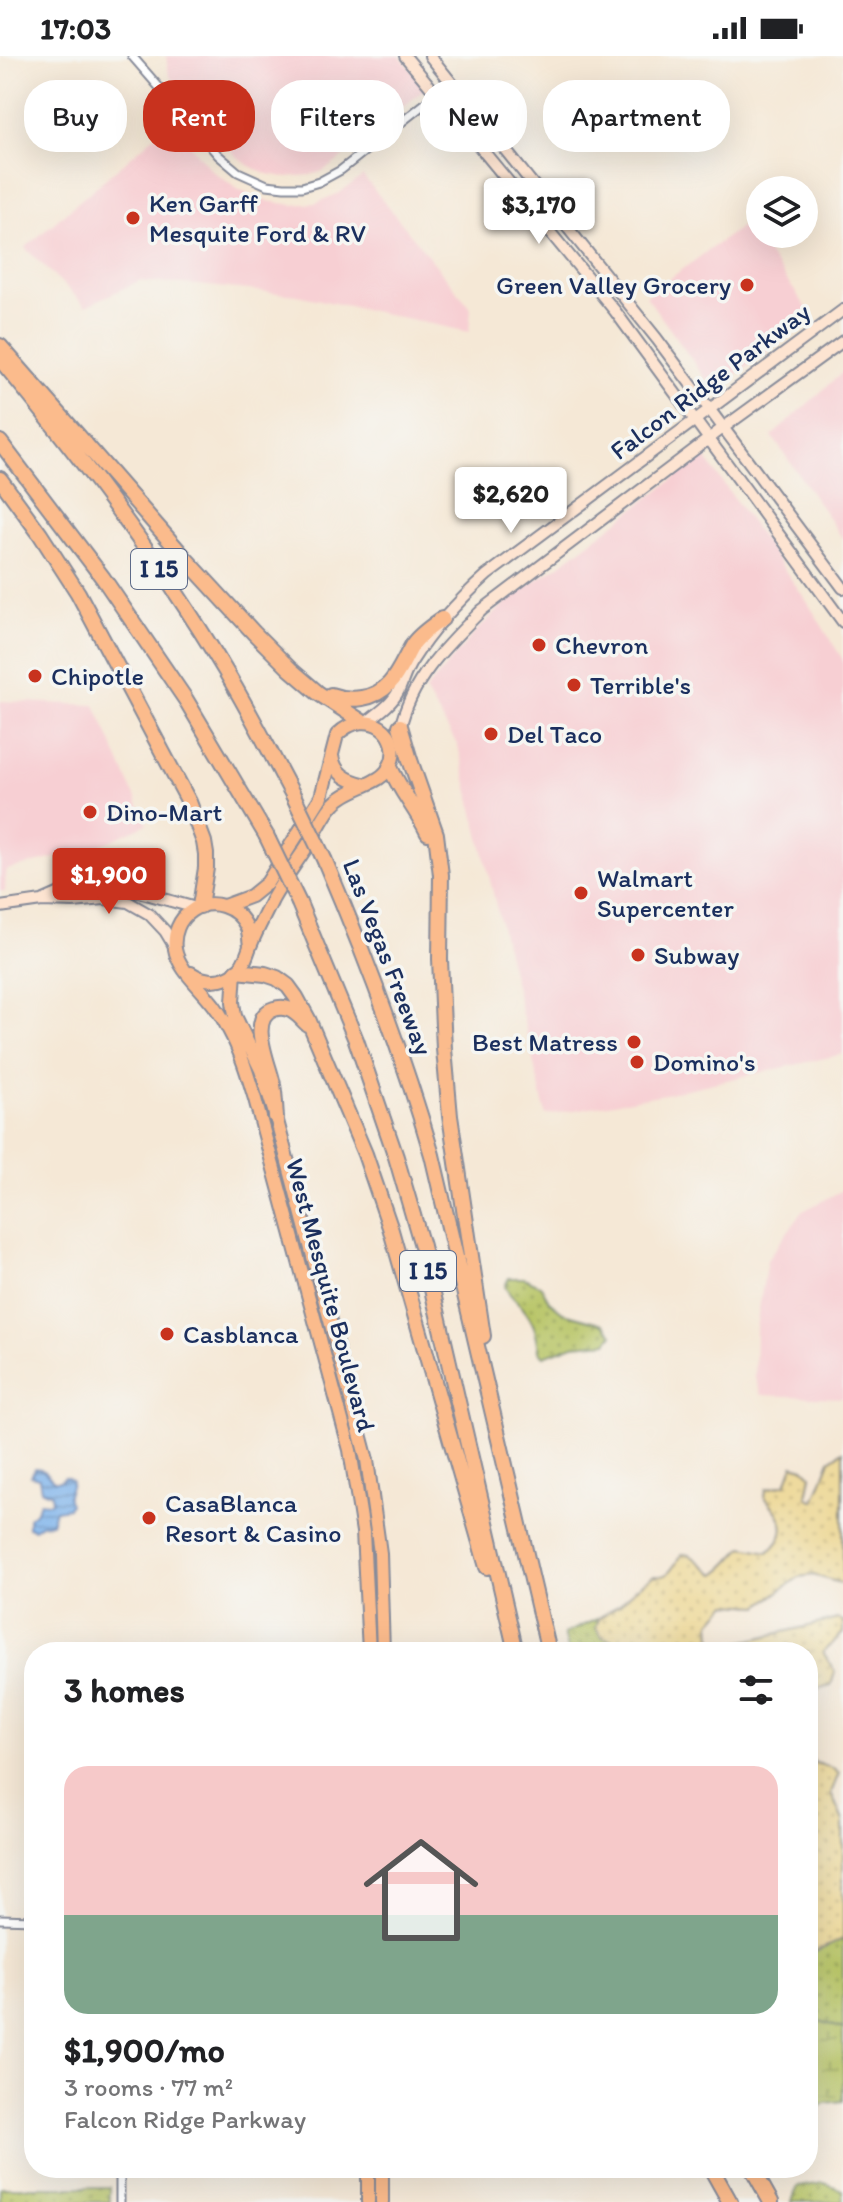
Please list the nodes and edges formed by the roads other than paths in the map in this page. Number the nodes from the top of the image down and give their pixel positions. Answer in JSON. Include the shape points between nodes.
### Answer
{"nodes":[{"id":1,"x":132,"y":56,"type":"edge"},
{"id":2,"x":405,"y":56,"type":"edge"},
{"id":3,"x":430,"y":56,"type":"edge"},
{"id":4,"x":424,"y":80,"type":"edge"},
{"id":5,"x":449,"y":80,"type":"edge"},
{"id":6,"x":420,"y":108,"type":"edge"},
{"id":7,"x":483,"y":152,"type":"edge"},
{"id":8,"x":507,"y":152,"type":"edge"},
{"id":9,"x":600,"y":293,"type":"junction"},
{"id":10,"x":843,"y":310,"type":"edge"},
{"id":11,"x":635,"y":311,"type":"junction"},
{"id":12,"x":843,"y":341,"type":"edge"},
{"id":13,"x":0,"y":346,"type":"edge"},
{"id":14,"x":0,"y":359,"type":"edge"},
{"id":15,"x":709,"y":410,"type":"junction"},
{"id":16,"x":695,"y":420,"type":"junction"},
{"id":17,"x":723,"y":428,"type":"junction"},
{"id":18,"x":709,"y":438,"type":"junction"},
{"id":19,"x":0,"y":442,"type":"edge"},
{"id":20,"x":0,"y":479,"type":"edge"},
{"id":21,"x":843,"y":588,"type":"edge"},
{"id":22,"x":442,"y":619,"type":"junction"},
{"id":23,"x":843,"y":622,"type":"edge"},
{"id":24,"x":290,"y":669,"type":"junction"},
{"id":25,"x":364,"y":721,"type":"junction"},
{"id":26,"x":400,"y":726,"type":"junction"},
{"id":27,"x":332,"y":753,"type":"junction"},
{"id":28,"x":391,"y":763,"type":"junction"},
{"id":29,"x":364,"y":785,"type":"junction"},
{"id":30,"x":437,"y":847,"type":"junction"},
{"id":31,"x":42,"y":901,"type":"junction"},
{"id":32,"x":208,"y":906,"type":"junction"},
{"id":33,"x":0,"y":907,"type":"edge"},
{"id":34,"x":250,"y":946,"type":"junction"},
{"id":35,"x":175,"y":949,"type":"junction"},
{"id":36,"x":186,"y":969,"type":"junction"},
{"id":37,"x":236,"y":971,"type":"junction"},
{"id":38,"x":310,"y":1026,"type":"junction"},
{"id":39,"x":276,"y":1117,"type":"junction"},
{"id":40,"x":497,"y":1436,"type":"junction"},
{"id":41,"x":369,"y":1642,"type":"edge"},
{"id":42,"x":383,"y":1642,"type":"edge"},
{"id":43,"x":511,"y":1642,"type":"edge"},
{"id":44,"x":512,"y":1642,"type":"edge"},
{"id":45,"x":547,"y":1642,"type":"edge"},
{"id":46,"x":0,"y":1919,"type":"edge"},
{"id":47,"x":24,"y":1920,"type":"edge"},
{"id":48,"x":120,"y":2178,"type":"edge"},
{"id":49,"x":368,"y":2178,"type":"edge"},
{"id":50,"x":382,"y":2178,"type":"edge"},
{"id":51,"x":717,"y":2178,"type":"edge"},
{"id":52,"x":758,"y":2178,"type":"edge"},
{"id":53,"x":120,"y":2202,"type":"edge"},
{"id":54,"x":368,"y":2202,"type":"edge"},
{"id":55,"x":382,"y":2202,"type":"edge"},
{"id":56,"x":730,"y":2202,"type":"edge"},
{"id":57,"x":771,"y":2202,"type":"edge"}],
"edges":[{"from":1,"to":6,"type":"street","via":[[218,155],[249,179],[267,185],[302,187],[319,182]]},
{"from":2,"to":4,"type":"main road"},
{"from":3,"to":5,"type":"main road"},
{"from":7,"to":9,"type":"main road"},
{"from":8,"to":11,"type":"main road"},
{"from":9,"to":11,"type":"main road","via":[[626,313]]},
{"from":9,"to":16,"type":"main road"},
{"from":10,"to":15,"type":"main road","name":"Falcon Ridge Parkway"},
{"from":11,"to":15,"type":"main road"},
{"from":12,"to":17,"type":"main road","name":"Falcon Ridge Parkway"},
{"from":13,"to":24,"type":"highway","via":[[184,557]]},
{"from":14,"to":40,"type":"highway","name":"Las Vegas Freeway","number":"I 15","bridge":true,"via":[[150,554],[226,672],[325,861],[414,1094]]},
{"from":15,"to":16,"type":"main road","name":"Falcon Ridge Parkway"},
{"from":15,"to":17,"type":"main road"},
{"from":16,"to":18,"type":"main road"},
{"from":16,"to":22,"type":"main road","name":"Falcon Ridge Parkway","via":[[517,551]]},
{"from":17,"to":18,"type":"main road","name":"Falcon Ridge Parkway"},
{"from":17,"to":21,"type":"main road"},
{"from":18,"to":23,"type":"main road"},
{"from":18,"to":26,"type":"main road","name":"Falcon Ridge Parkway","via":[[482,610],[420,678]]},
{"from":19,"to":44,"type":"highway","number":"I 15","bridge":true,"via":[[178,688],[266,835],[299,903],[356,1040],[418,1231]]},
{"from":20,"to":32,"type":"highway","via":[[78,593],[189,802],[204,842]]},
{"from":22,"to":24,"type":"highway","via":[[415,642],[397,676],[372,696],[338,698]]},
{"from":22,"to":25,"type":"main road","name":"Falcon Ridge Parkway","via":[[410,664],[397,694]]},
{"from":24,"to":25,"type":"highway"},
{"from":25,"to":27,"type":"main road","name":"Falcon Ridge Parkway","via":[[344,728]]},
{"from":25,"to":28,"type":"main road","via":[[386,733]]},
{"from":26,"to":28,"type":"main road","name":"Falcon Ridge Parkway"},
{"from":26,"to":30,"type":"highway"},
{"from":27,"to":29,"type":"main road","via":[[343,777]]},
{"from":27,"to":32,"type":"main road","name":"Falcon Ridge Parkway","via":[[321,797],[267,883],[239,902]]},
{"from":28,"to":29,"type":"main road","via":[[377,780]]},
{"from":28,"to":30,"type":"highway","via":[[399,787]]},
{"from":29,"to":34,"type":"main road","via":[[330,808]]},
{"from":30,"to":40,"type":"highway","via":[[450,1116]]},
{"from":31,"to":32,"type":"main road","via":[[69,889],[121,887]]},
{"from":31,"to":33,"type":"main road"},
{"from":31,"to":35,"type":"main road","via":[[128,902],[149,914]]},
{"from":32,"to":34,"type":"main road","via":[[239,915]]},
{"from":32,"to":35,"type":"main road","via":[[186,915]]},
{"from":34,"to":37,"type":"main road"},
{"from":35,"to":36,"type":"main road"},
{"from":36,"to":37,"type":"main road","via":[[205,979]]},
{"from":36,"to":41,"type":"main road","name":"West Mesquite Boulevard","via":[[212,1002],[241,1055],[343,1420],[363,1532]]},
{"from":37,"to":38,"type":"highway","via":[[265,974],[288,986]]},
{"from":37,"to":39,"type":"main road","name":"West Mesquite Boulevard","via":[[235,1016]]},
{"from":38,"to":39,"type":"highway","via":[[299,1014],[282,1008],[262,1020]]},
{"from":38,"to":43,"type":"highway","via":[[390,1227]]},
{"from":39,"to":42,"type":"main road","name":"West Mesquite Boulevard","via":[[367,1460],[380,1553]]},
{"from":40,"to":45,"type":"highway","name":"Las Vegas Freeway","number":"I 15"},
{"from":46,"to":47,"type":"street"},
{"from":48,"to":53,"type":"street"},
{"from":49,"to":54,"type":"main road"},
{"from":50,"to":55,"type":"main road"},
{"from":51,"to":56,"type":"highway"},
{"from":52,"to":57,"type":"highway"}]}
